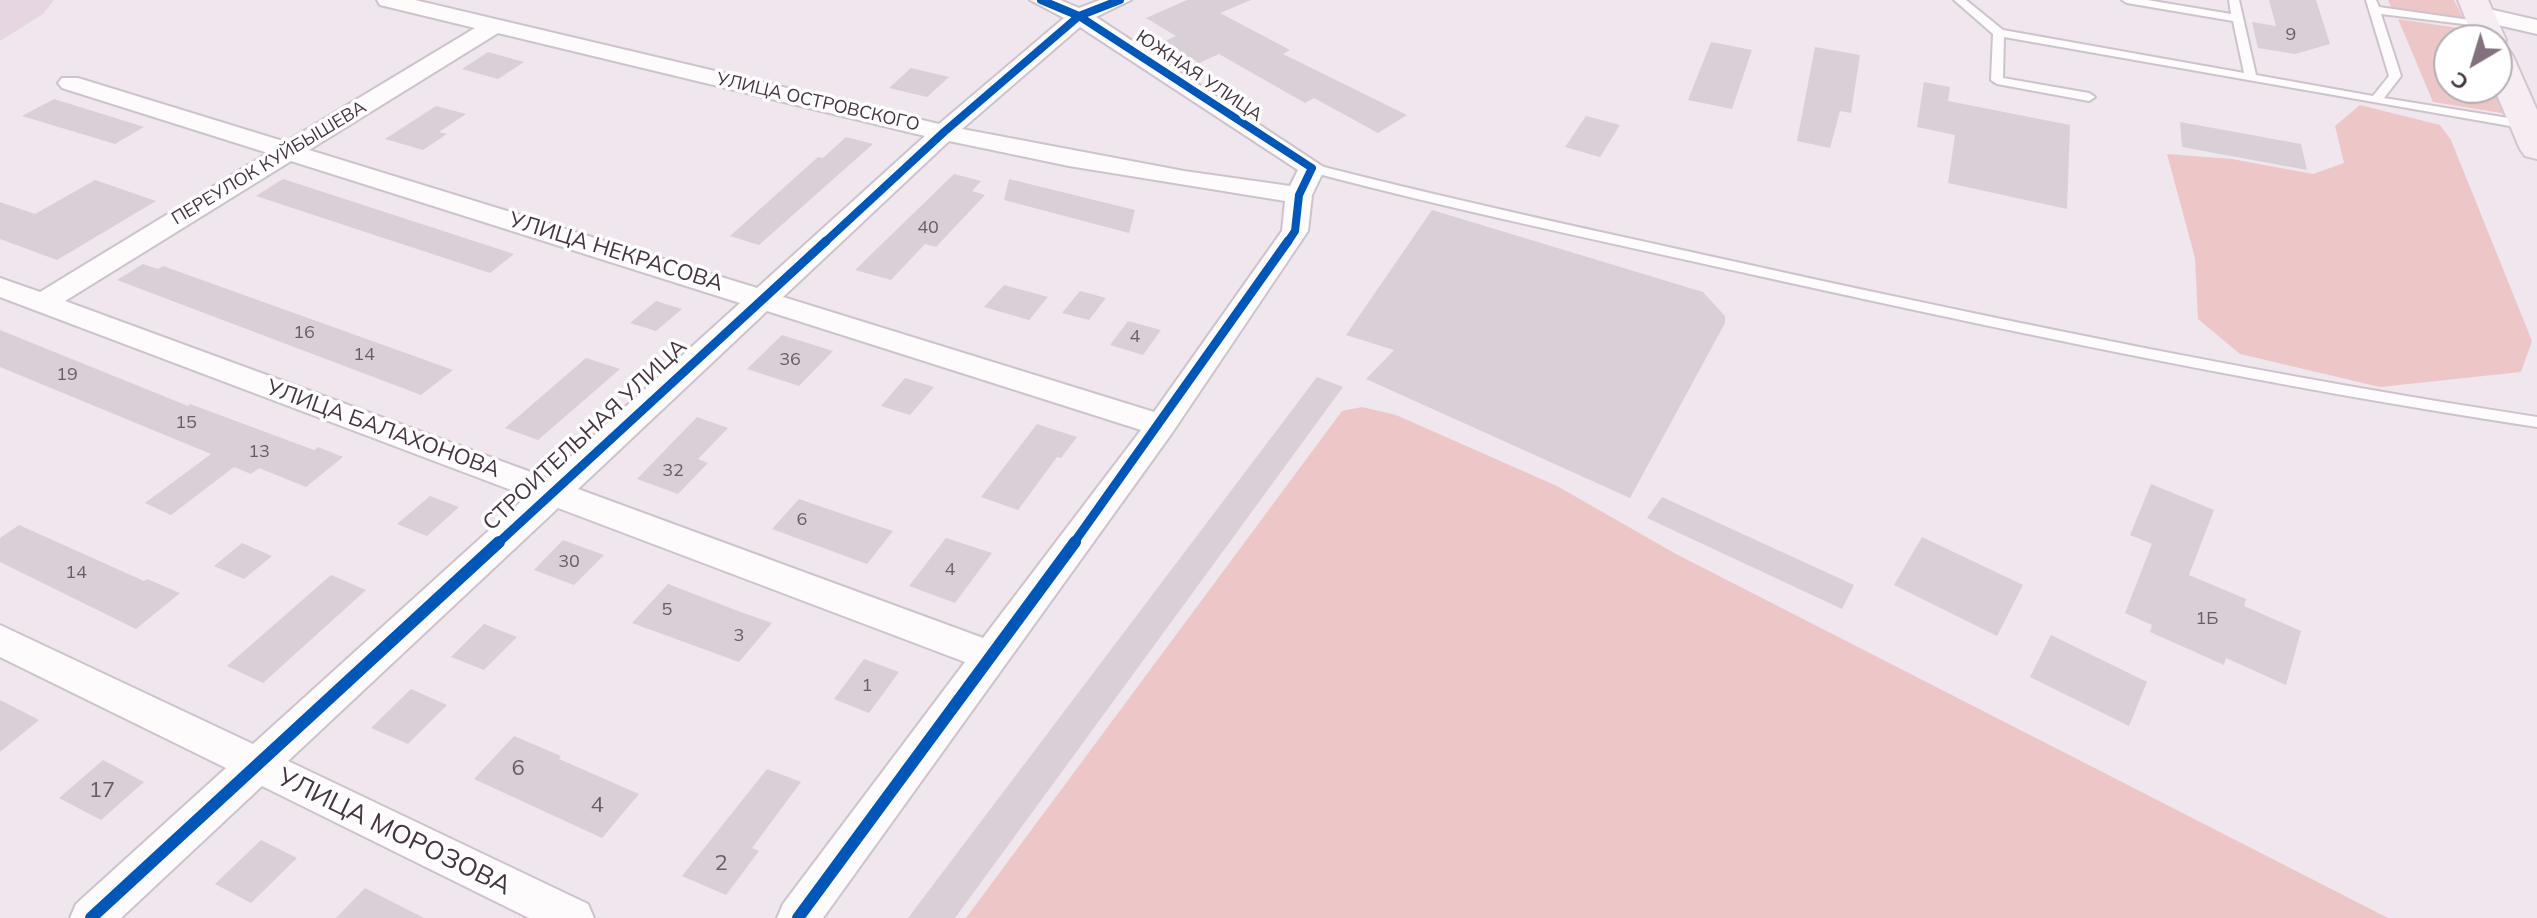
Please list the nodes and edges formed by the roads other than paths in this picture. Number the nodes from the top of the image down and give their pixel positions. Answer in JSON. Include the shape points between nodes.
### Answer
{"nodes":[{"id":1,"x":388,"y":0,"type":"edge"},
{"id":2,"x":1041,"y":0,"type":"edge"},
{"id":3,"x":1120,"y":0,"type":"edge"},
{"id":4,"x":1959,"y":0,"type":"edge"},
{"id":5,"x":2127,"y":0,"type":"edge"},
{"id":6,"x":2234,"y":0,"type":"edge"},
{"id":7,"x":2373,"y":5,"type":"edge"},
{"id":8,"x":1067,"y":8,"type":"edge"},
{"id":9,"x":2238,"y":18,"type":"junction"},
{"id":10,"x":2482,"y":20,"type":"edge"},
{"id":11,"x":495,"y":25,"type":"junction"},
{"id":12,"x":2537,"y":27,"type":"edge"},
{"id":13,"x":1999,"y":33,"type":"junction"},
{"id":14,"x":2251,"y":77,"type":"junction"},
{"id":15,"x":70,"y":83,"type":"dead end"},
{"id":16,"x":2513,"y":93,"type":"edge"},
{"id":17,"x":2089,"y":97,"type":"dead end"},
{"id":18,"x":2376,"y":100,"type":"junction"},
{"id":19,"x":944,"y":132,"type":"junction"},
{"id":20,"x":2532,"y":137,"type":"edge"},
{"id":21,"x":288,"y":151,"type":"junction"},
{"id":22,"x":1305,"y":182,"type":"junction"},
{"id":23,"x":0,"y":287,"type":"edge"},
{"id":24,"x":762,"y":297,"type":"junction"},
{"id":25,"x":43,"y":302,"type":"junction"},
{"id":26,"x":2537,"y":422,"type":"edge"},
{"id":27,"x":1161,"y":425,"type":"junction"},
{"id":28,"x":553,"y":492,"type":"junction"},
{"id":29,"x":0,"y":640,"type":"edge"},
{"id":30,"x":990,"y":656,"type":"junction"},
{"id":31,"x":257,"y":766,"type":"junction"},
{"id":32,"x":91,"y":918,"type":"edge"},
{"id":33,"x":573,"y":918,"type":"edge"},
{"id":34,"x":798,"y":918,"type":"edge"}],
"edges":[{"from":1,"to":11,"type":"street","name":"УЛИЦА ОСТРОВСКОГО"},
{"from":2,"to":8,"type":"street","name":"ЮЖНАЯ УЛИЦА"},
{"from":3,"to":8,"type":"street","name":"СТРОИТЕЛЬНАЯ УЛИЦА"},
{"from":4,"to":13,"type":"lane"},
{"from":5,"to":9,"type":"lane"},
{"from":6,"to":9,"type":"lane"},
{"from":7,"to":10,"type":"lane"},
{"from":7,"to":18,"type":"lane","via":[[2395,76]]},
{"from":8,"to":19,"type":"street","name":"СТРОИТЕЛЬНАЯ УЛИЦА"},
{"from":8,"to":22,"type":"street","name":"ЮЖНАЯ УЛИЦА"},
{"from":9,"to":14,"type":"lane"},
{"from":10,"to":12,"type":"street"},
{"from":11,"to":19,"type":"street","name":"УЛИЦА ОСТРОВСКОГО"},
{"from":11,"to":21,"type":"street","name":"ПЕРЕУЛОК КУЙБЫШЕВА"},
{"from":13,"to":14,"type":"lane"},
{"from":13,"to":17,"type":"lane","via":[[1997,80]]},
{"from":14,"to":18,"type":"lane"},
{"from":15,"to":21,"type":"street","name":"УЛИЦА НЕКРАСОВА"},
{"from":16,"to":20,"type":"main road"},
{"from":18,"to":20,"type":"lane"},
{"from":19,"to":22,"type":"street","name":"УЛИЦА ОСТРОВСКОГО","via":[[1179,180]]},
{"from":19,"to":24,"type":"street","name":"СТРОИТЕЛЬНАЯ УЛИЦА"},
{"from":21,"to":24,"type":"street","name":"УЛИЦА НЕКРАСОВА"},
{"from":21,"to":25,"type":"street","name":"ПЕРЕУЛОК КУЙБЫШЕВА"},
{"from":22,"to":26,"type":"lane","via":[[1416,197],[1925,309],[2419,405]]},
{"from":22,"to":27,"type":"street","via":[[1295,231]]},
{"from":23,"to":25,"type":"street","name":"УЛИЦА БАЛАХОНОВА"},
{"from":24,"to":27,"type":"street","name":"УЛИЦА НЕКРАСОВА"},
{"from":24,"to":28,"type":"street","name":"СТРОИТЕЛЬНАЯ УЛИЦА"},
{"from":25,"to":28,"type":"street","name":"УЛИЦА БАЛАХОНОВА"},
{"from":27,"to":30,"type":"street"},
{"from":28,"to":30,"type":"street","name":"УЛИЦА БАЛАХОНОВА"},
{"from":28,"to":31,"type":"street","name":"СТРОИТЕЛЬНАЯ УЛИЦА"},
{"from":29,"to":31,"type":"street","name":"УЛИЦА МОРОЗОВА"},
{"from":30,"to":34,"type":"street"},
{"from":31,"to":32,"type":"street","name":"СТРОИТЕЛЬНАЯ УЛИЦА"},
{"from":31,"to":33,"type":"street","name":"УЛИЦА МОРОЗОВА"}]}
